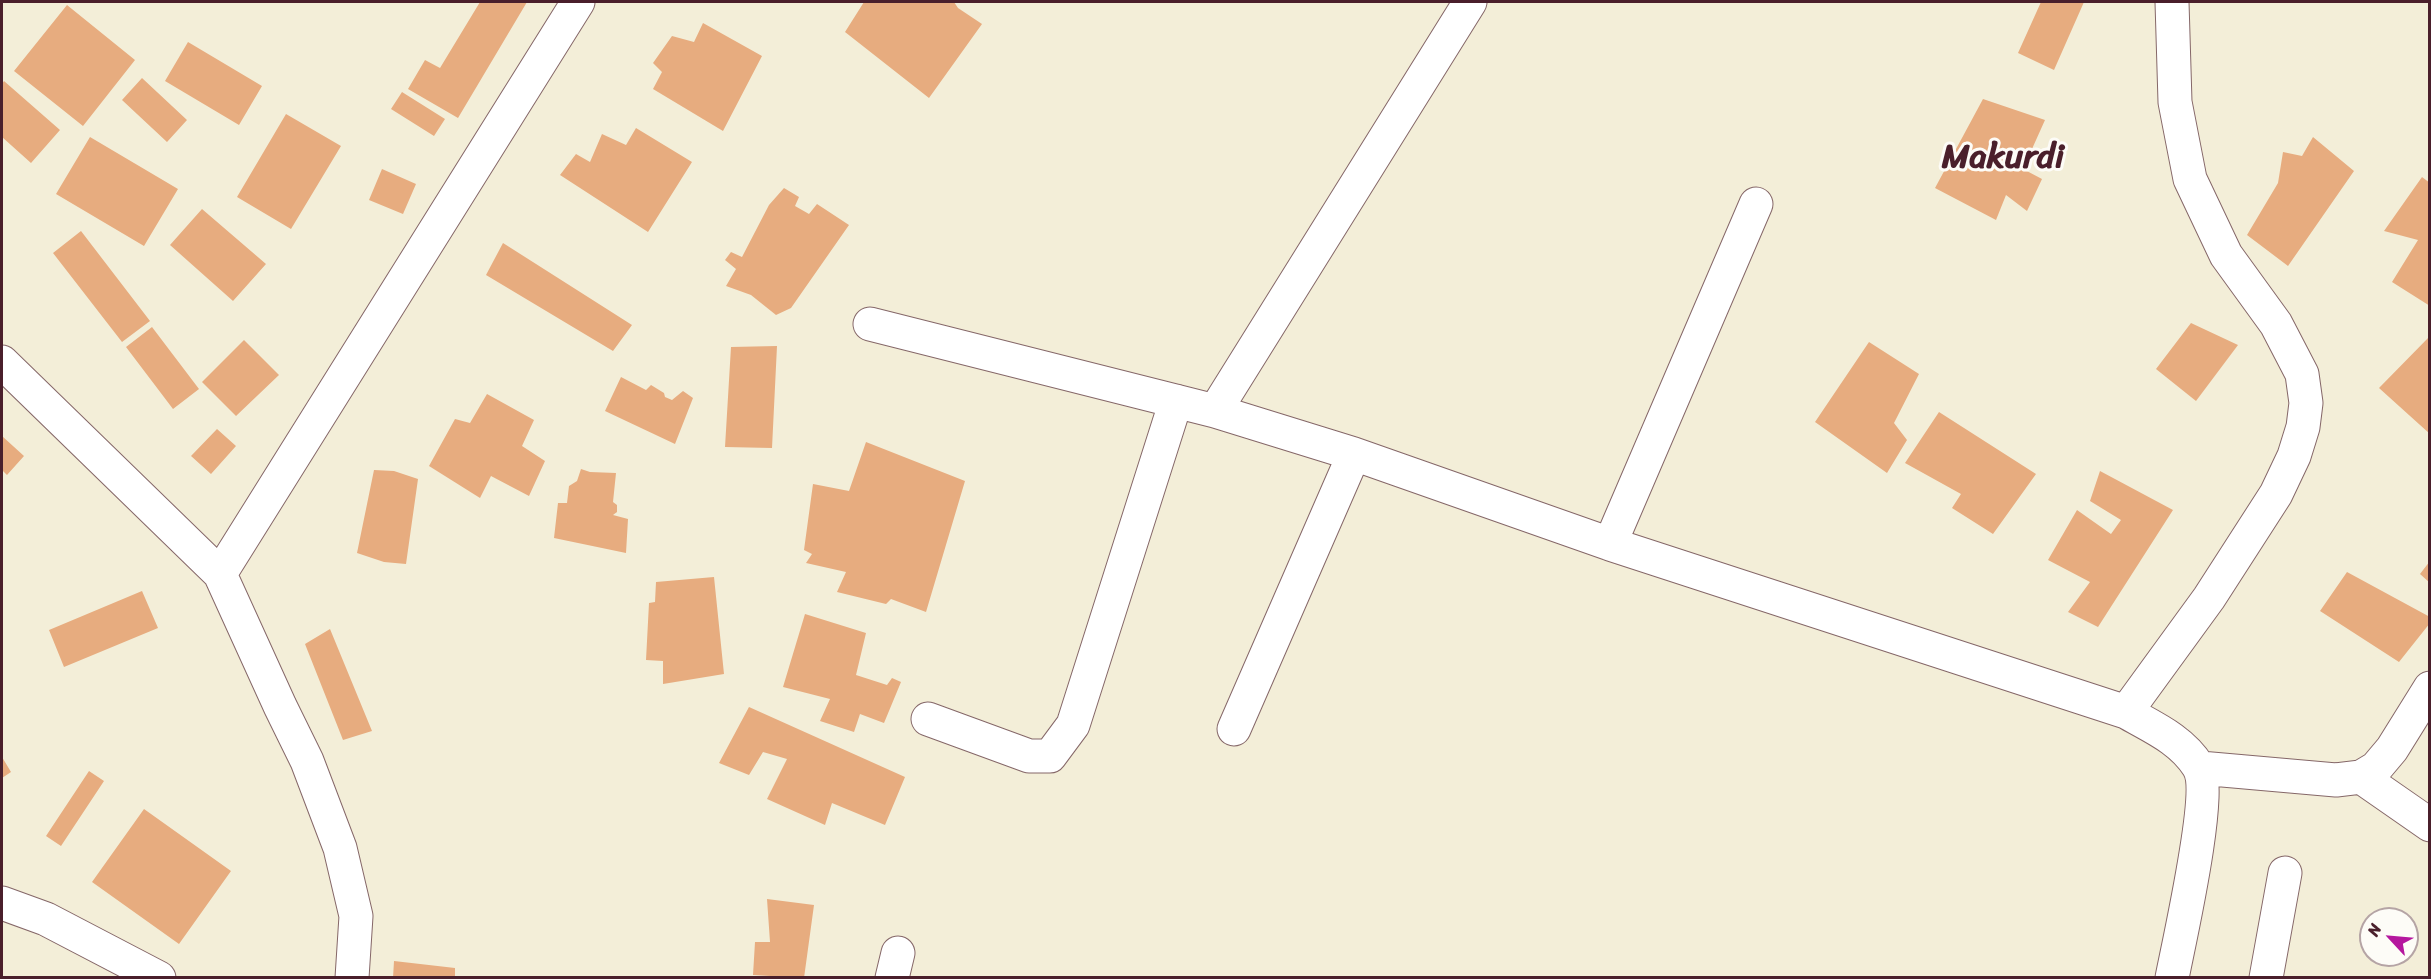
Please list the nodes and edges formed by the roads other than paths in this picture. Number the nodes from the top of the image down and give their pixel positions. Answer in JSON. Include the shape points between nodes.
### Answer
{"nodes":[{"id":1,"x":578,"y":2,"type":"edge"},
{"id":2,"x":1470,"y":2,"type":"edge"},
{"id":3,"x":2172,"y":2,"type":"edge"},
{"id":4,"x":1756,"y":204,"type":"dead end"},
{"id":5,"x":870,"y":324,"type":"dead end"},
{"id":6,"x":2,"y":362,"type":"edge"},
{"id":7,"x":1176,"y":401,"type":"junction"},
{"id":8,"x":1215,"y":411,"type":"junction"},
{"id":9,"x":1354,"y":454,"type":"junction"},
{"id":10,"x":1610,"y":544,"type":"junction"},
{"id":11,"x":220,"y":574,"type":"junction"},
{"id":12,"x":2430,"y":688,"type":"edge"},
{"id":13,"x":2126,"y":712,"type":"junction"},
{"id":14,"x":928,"y":719,"type":"dead end"},
{"id":15,"x":1234,"y":729,"type":"dead end"},
{"id":16,"x":2200,"y":768,"type":"junction"},
{"id":17,"x":2361,"y":777,"type":"junction"},
{"id":18,"x":2430,"y":825,"type":"edge"},
{"id":19,"x":2285,"y":873,"type":"dead end"},
{"id":20,"x":2,"y":903,"type":"edge"},
{"id":21,"x":159,"y":978,"type":"edge"},
{"id":22,"x":352,"y":978,"type":"edge"},
{"id":23,"x":2172,"y":978,"type":"edge"},
{"id":24,"x":2266,"y":978,"type":"edge"}],
"edges":[{"from":1,"to":11,"type":"street"},
{"from":2,"to":8,"type":"street"},
{"from":3,"to":13,"type":"street","via":[[2175,102],[2190,179],[2226,255],[2276,324],[2302,374],[2306,403],[2300,437],[2277,494],[2209,598]]},
{"from":4,"to":10,"type":"street"},
{"from":5,"to":7,"type":"street"},
{"from":6,"to":11,"type":"street"},
{"from":7,"to":8,"type":"street"},
{"from":7,"to":14,"type":"street","via":[[1073,725],[1050,756],[1029,756]]},
{"from":8,"to":9,"type":"street"},
{"from":9,"to":10,"type":"street"},
{"from":9,"to":15,"type":"street"},
{"from":10,"to":13,"type":"street"},
{"from":11,"to":22,"type":"street","via":[[308,761],[340,848],[356,916]]},
{"from":12,"to":17,"type":"street","via":[[2392,749],[2376,768]]},
{"from":13,"to":16,"type":"street","via":[[2181,744]]},
{"from":16,"to":17,"type":"street","via":[[2336,780]]},
{"from":16,"to":23,"type":"street","via":[[2201,814]]},
{"from":17,"to":18,"type":"street"},
{"from":19,"to":24,"type":"street"},
{"from":20,"to":21,"type":"street","via":[[46,919]]}]}
